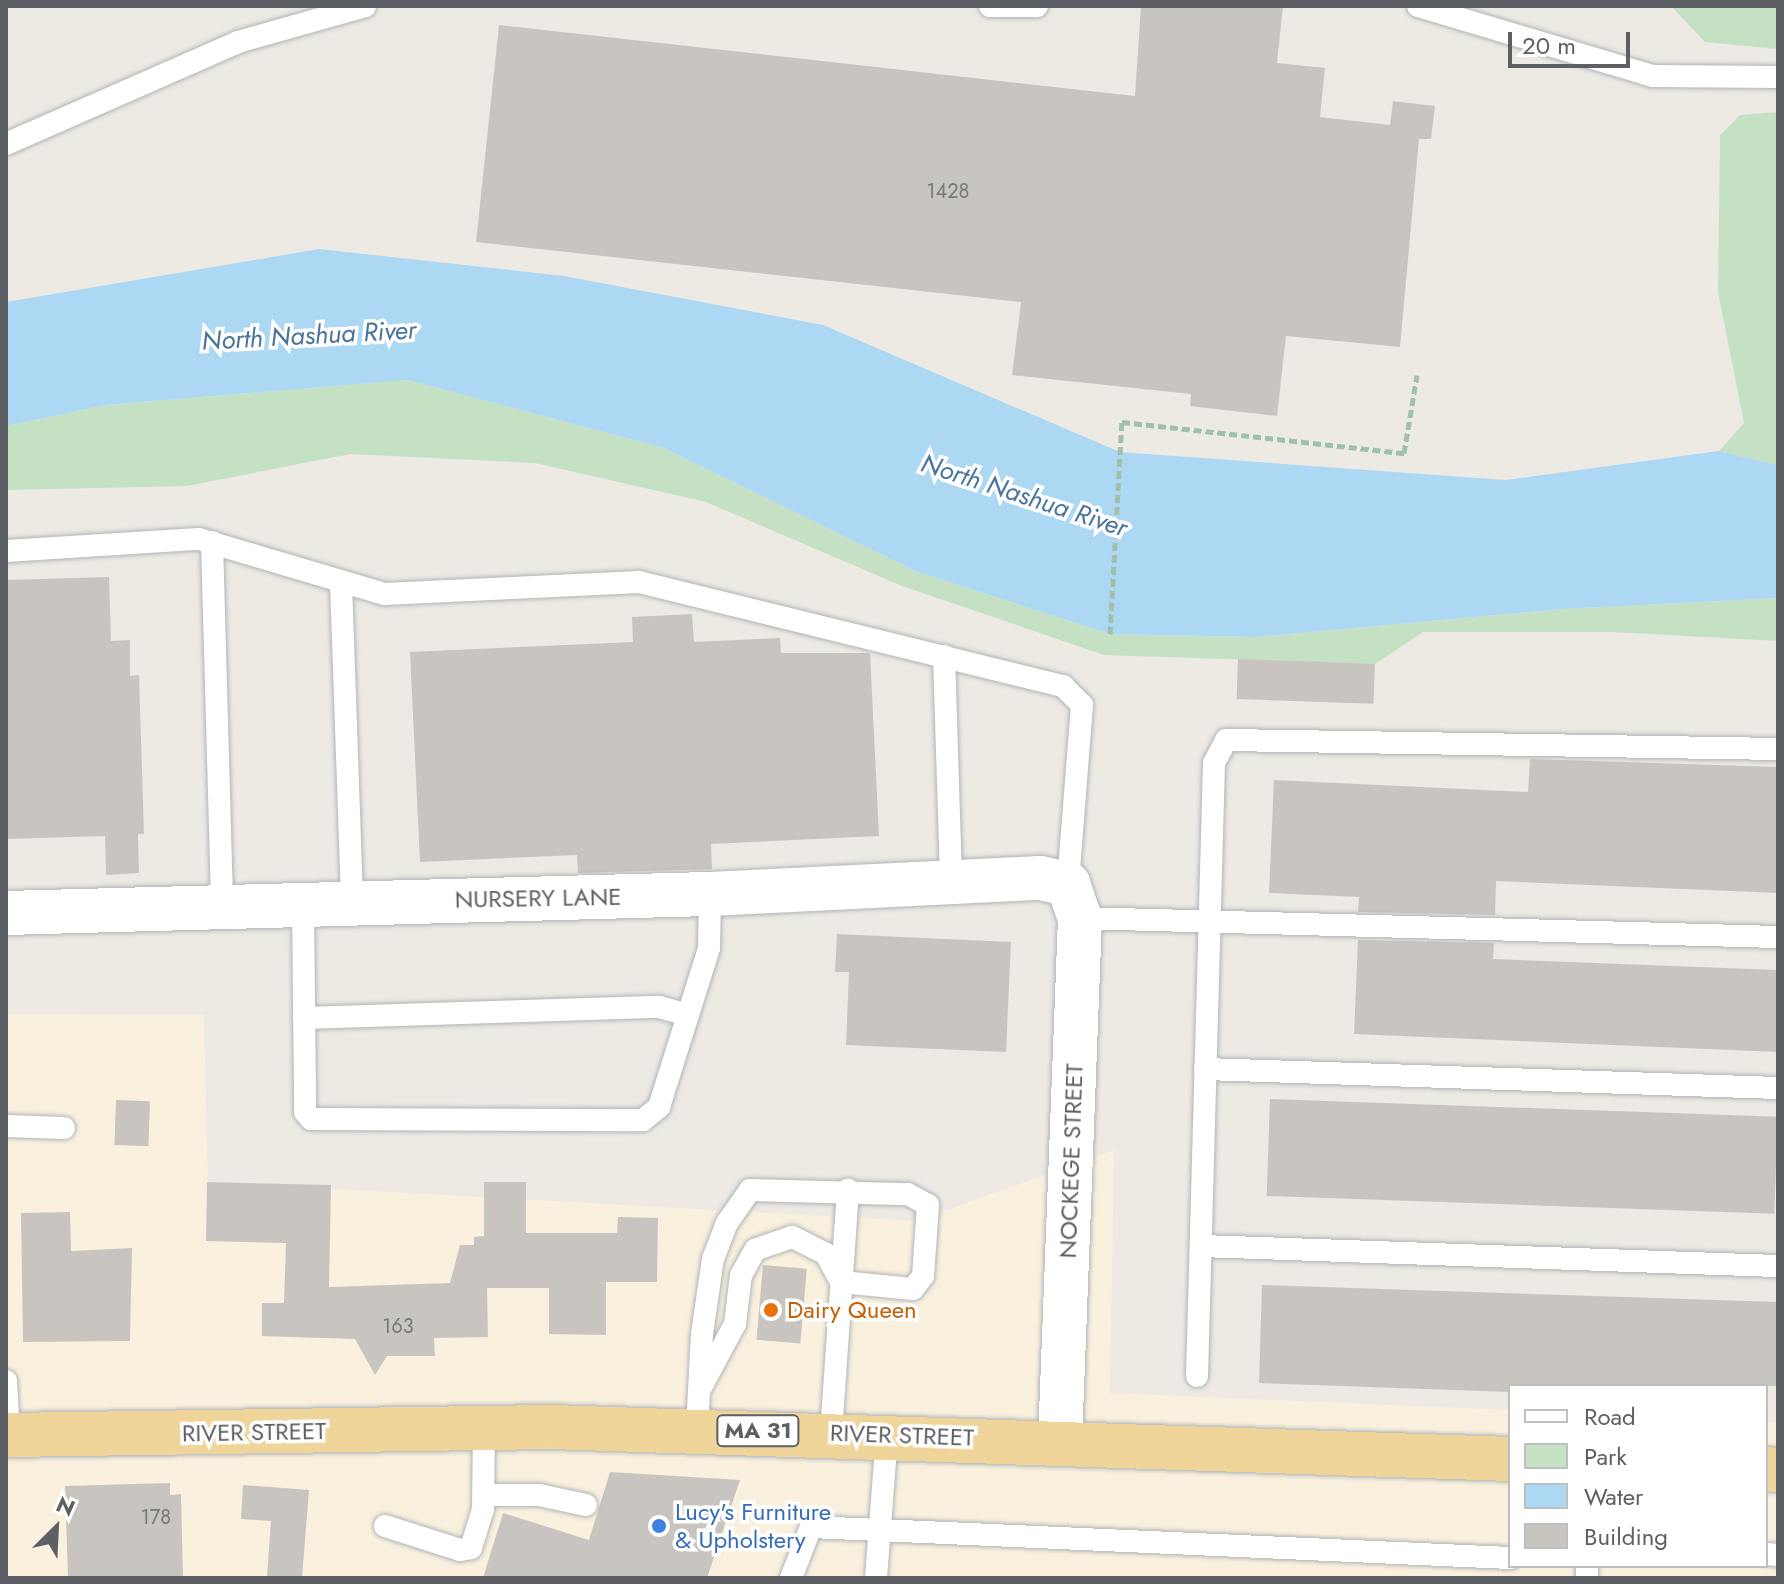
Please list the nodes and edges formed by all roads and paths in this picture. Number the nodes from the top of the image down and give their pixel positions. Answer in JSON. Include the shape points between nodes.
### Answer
{"nodes":[{"id":1,"x":365,"y":6,"type":"edge"},
{"id":2,"x":990,"y":6,"type":"edge"},
{"id":3,"x":1037,"y":6,"type":"edge"},
{"id":4,"x":1418,"y":6,"type":"edge"},
{"id":5,"x":1778,"y":77,"type":"edge"},
{"id":6,"x":6,"y":144,"type":"edge"},
{"id":7,"x":1417,"y":375,"type":"dead end"},
{"id":8,"x":212,"y":542,"type":"junction"},
{"id":9,"x":6,"y":551,"type":"edge"},
{"id":10,"x":341,"y":583,"type":"junction"},
{"id":11,"x":1110,"y":634,"type":"dead end"},
{"id":12,"x":944,"y":656,"type":"junction"},
{"id":13,"x":1778,"y":749,"type":"edge"},
{"id":14,"x":951,"y":883,"type":"junction"},
{"id":15,"x":710,"y":894,"type":"junction"},
{"id":16,"x":1074,"y":901,"type":"junction"},
{"id":17,"x":352,"y":903,"type":"junction"},
{"id":18,"x":303,"y":904,"type":"junction"},
{"id":19,"x":222,"y":906,"type":"junction"},
{"id":20,"x":6,"y":913,"type":"edge"},
{"id":21,"x":1210,"y":921,"type":"junction"},
{"id":22,"x":1778,"y":937,"type":"edge"},
{"id":23,"x":688,"y":1015,"type":"junction"},
{"id":24,"x":304,"y":1018,"type":"junction"},
{"id":25,"x":1205,"y":1069,"type":"junction"},
{"id":26,"x":1778,"y":1088,"type":"edge"},
{"id":27,"x":6,"y":1126,"type":"edge"},
{"id":28,"x":64,"y":1128,"type":"dead end"},
{"id":29,"x":848,"y":1190,"type":"junction"},
{"id":30,"x":1201,"y":1246,"type":"junction"},
{"id":31,"x":1778,"y":1266,"type":"edge"},
{"id":32,"x":841,"y":1282,"type":"junction"},
{"id":33,"x":1197,"y":1376,"type":"dead end"},
{"id":34,"x":6,"y":1381,"type":"edge"},
{"id":35,"x":698,"y":1409,"type":"junction"},
{"id":36,"x":484,"y":1428,"type":"junction"},
{"id":37,"x":831,"y":1433,"type":"junction"},
{"id":38,"x":7,"y":1435,"type":"edge"},
{"id":39,"x":887,"y":1435,"type":"junction"},
{"id":40,"x":1060,"y":1440,"type":"junction"},
{"id":41,"x":1508,"y":1459,"type":"edge"},
{"id":42,"x":484,"y":1495,"type":"junction"},
{"id":43,"x":586,"y":1505,"type":"dead end"},
{"id":44,"x":385,"y":1526,"type":"dead end"},
{"id":45,"x":879,"y":1535,"type":"junction"},
{"id":46,"x":1508,"y":1558,"type":"edge"},
{"id":47,"x":791,"y":1578,"type":"edge"},
{"id":48,"x":876,"y":1578,"type":"edge"}],
"edges":[{"from":1,"to":6,"type":"lane","via":[[238,42]]},
{"from":2,"to":3,"type":"lane"},
{"from":4,"to":5,"type":"lane","via":[[1653,76]]},
{"from":7,"to":11,"type":"path","via":[[1404,453],[1122,422]]},
{"from":8,"to":9,"type":"lane"},
{"from":8,"to":10,"type":"lane"},
{"from":8,"to":19,"type":"lane"},
{"from":10,"to":12,"type":"lane","via":[[385,594],[639,582]]},
{"from":10,"to":17,"type":"lane"},
{"from":12,"to":14,"type":"lane"},
{"from":12,"to":16,"type":"lane","via":[[1063,686],[1080,699]]},
{"from":13,"to":21,"type":"lane","via":[[1226,740],[1214,763]]},
{"from":14,"to":15,"type":"street","name":"NURSERY LANE"},
{"from":14,"to":16,"type":"street","name":"NURSERY LANE","via":[[1040,878]]},
{"from":15,"to":17,"type":"street","name":"NURSERY LANE"},
{"from":15,"to":23,"type":"lane","via":[[711,941]]},
{"from":16,"to":21,"type":"lane"},
{"from":16,"to":40,"type":"street","name":"NOCKEGE STREET"},
{"from":17,"to":18,"type":"street","name":"NURSERY LANE"},
{"from":18,"to":19,"type":"street","name":"NURSERY LANE"},
{"from":18,"to":24,"type":"lane"},
{"from":19,"to":20,"type":"street","name":"NURSERY LANE"},
{"from":21,"to":22,"type":"lane"},
{"from":21,"to":25,"type":"lane"},
{"from":23,"to":24,"type":"lane","via":[[659,1007]]},
{"from":23,"to":24,"type":"lane","via":[[659,1107],[643,1120],[343,1123],[319,1123],[305,1112]]},
{"from":25,"to":26,"type":"lane"},
{"from":25,"to":30,"type":"lane"},
{"from":27,"to":28,"type":"lane"},
{"from":29,"to":32,"type":"lane"},
{"from":29,"to":32,"type":"lane","via":[[908,1194],[922,1200],[930,1214],[923,1276],[913,1289]]},
{"from":29,"to":35,"type":"lane","via":[[759,1186],[741,1199],[711,1270]]},
{"from":30,"to":31,"type":"lane"},
{"from":30,"to":33,"type":"lane"},
{"from":32,"to":35,"type":"lane","via":[[826,1254],[807,1240],[792,1237],[755,1250],[741,1275],[735,1324]]},
{"from":32,"to":37,"type":"lane"},
{"from":34,"to":38,"type":"lane"},
{"from":35,"to":36,"type":"highway","name":"RIVER STREET","number":"MA 31"},
{"from":35,"to":37,"type":"highway","name":"RIVER STREET","number":"MA 31"},
{"from":36,"to":38,"type":"highway","name":"RIVER STREET","number":"MA 31"},
{"from":36,"to":42,"type":"lane"},
{"from":37,"to":39,"type":"highway","name":"RIVER STREET","number":"MA 31"},
{"from":39,"to":40,"type":"highway","name":"RIVER STREET","number":"MA 31"},
{"from":39,"to":45,"type":"lane"},
{"from":40,"to":41,"type":"highway","name":"RIVER STREET","number":"MA 31"},
{"from":42,"to":43,"type":"lane","via":[[539,1495]]},
{"from":42,"to":44,"type":"lane","via":[[471,1548],[465,1550]]},
{"from":45,"to":46,"type":"lane"},
{"from":45,"to":47,"type":"lane","via":[[811,1527]]},
{"from":45,"to":48,"type":"lane"}]}
